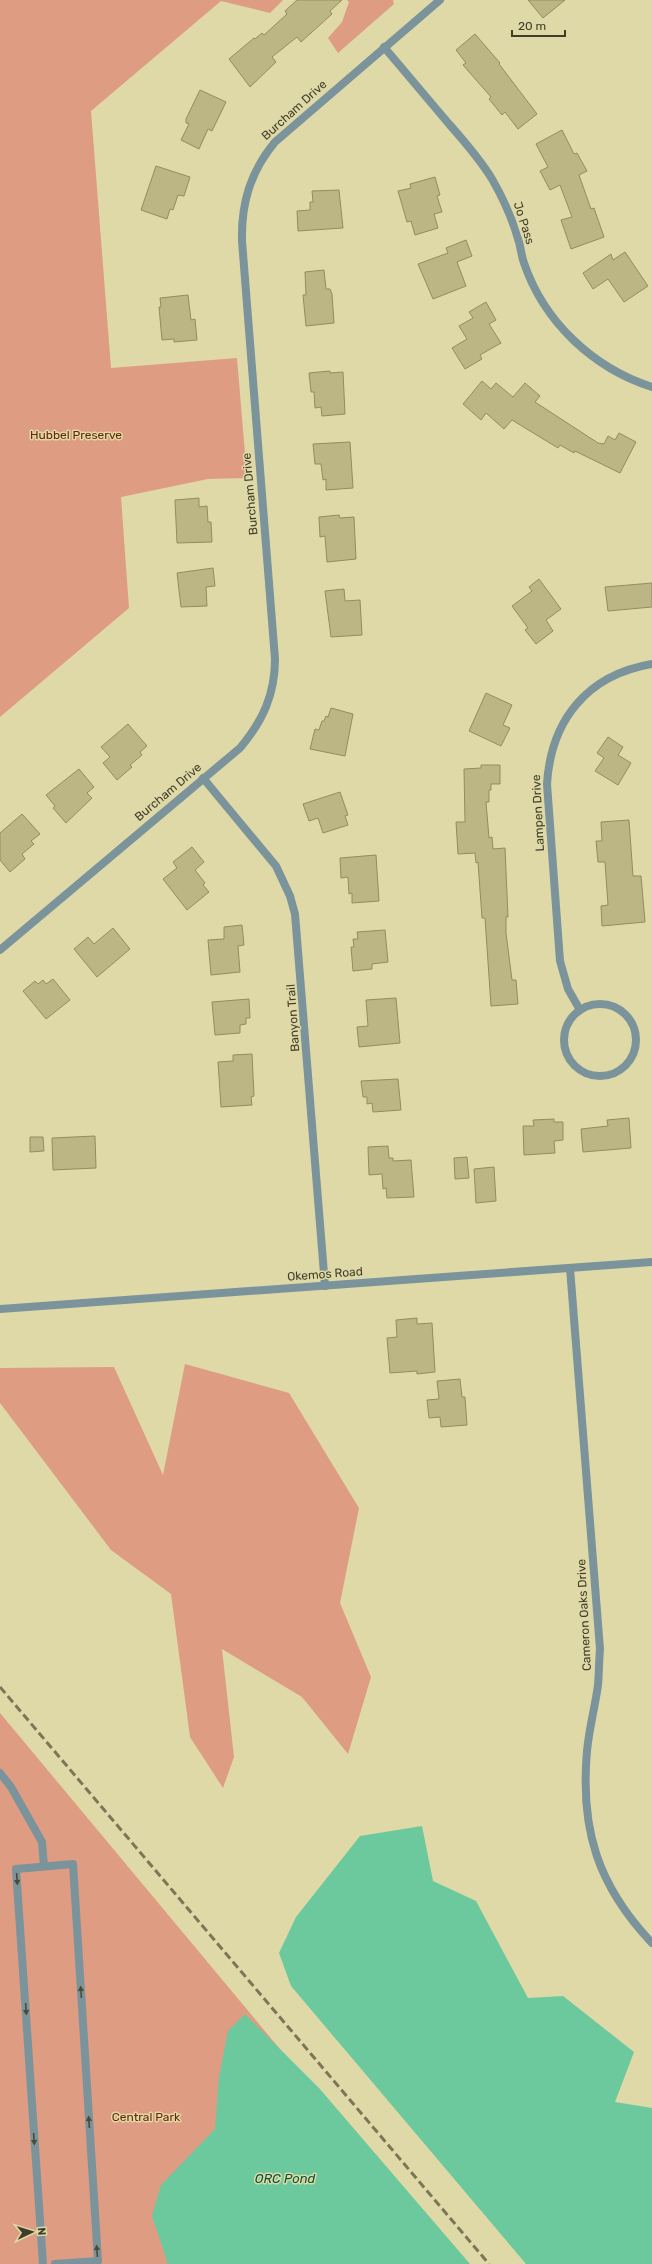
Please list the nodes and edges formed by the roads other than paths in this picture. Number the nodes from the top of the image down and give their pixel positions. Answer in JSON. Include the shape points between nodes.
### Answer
{"nodes":[{"id":1,"x":440,"y":0,"type":"edge"},
{"id":2,"x":384,"y":48,"type":"junction"},
{"id":3,"x":652,"y":386,"type":"edge"},
{"id":4,"x":652,"y":664,"type":"edge"},
{"id":5,"x":203,"y":778,"type":"junction"},
{"id":6,"x":0,"y":950,"type":"edge"},
{"id":7,"x":580,"y":1010,"type":"junction"},
{"id":8,"x":652,"y":1262,"type":"edge"},
{"id":9,"x":570,"y":1268,"type":"junction"},
{"id":10,"x":325,"y":1286,"type":"junction"},
{"id":11,"x":0,"y":1309,"type":"edge"},
{"id":12,"x":0,"y":1773,"type":"edge"},
{"id":13,"x":44,"y":1866,"type":"junction"},
{"id":14,"x":652,"y":1943,"type":"edge"},
{"id":15,"x":43,"y":2264,"type":"edge"},
{"id":16,"x":55,"y":2264,"type":"edge"}],
"edges":[{"from":1,"to":2,"type":"street","name":"Burcham Drive"},
{"from":2,"to":3,"type":"street","name":"Jo Pass","via":[[491,177],[512,219],[532,282],[555,320],[575,342],[604,365]]},
{"from":2,"to":5,"type":"street","name":"Burcham Drive","via":[[275,142],[257,167],[245,196],[242,241],[275,674],[268,705],[251,735],[240,748]]},
{"from":4,"to":7,"type":"street","name":"Lampen Drive","via":[[618,674],[586,694],[565,719],[550,756],[547,784],[560,961],[568,989]]},
{"from":5,"to":6,"type":"street","name":"Burcham Drive"},
{"from":5,"to":10,"type":"street","name":"Banyon Trail","via":[[276,866],[295,914]]},
{"from":7,"to":7,"type":"street","via":[[568,1024],[565,1033],[566,1052],[580,1070],[593,1076],[612,1075],[630,1060],[635,1048],[635,1033],[630,1020],[616,1008],[607,1005],[598,1004]]},
{"from":8,"to":9,"type":"street","name":"Okemos Road"},
{"from":9,"to":10,"type":"street","name":"Okemos Road"},
{"from":9,"to":14,"type":"street","name":"Cameron Oaks Drive","via":[[600,1649],[598,1685],[587,1750],[587,1816],[594,1851],[608,1886],[632,1922]]},
{"from":10,"to":11,"type":"street","name":"Okemos Road"},
{"from":12,"to":13,"type":"street","via":[[11,1786],[42,1842]]},
{"from":13,"to":15,"type":"street","one_way":true,"via":[[16,1869]]},
{"from":16,"to":13,"type":"street","one_way":true,"via":[[98,2261],[73,1864]]}]}
